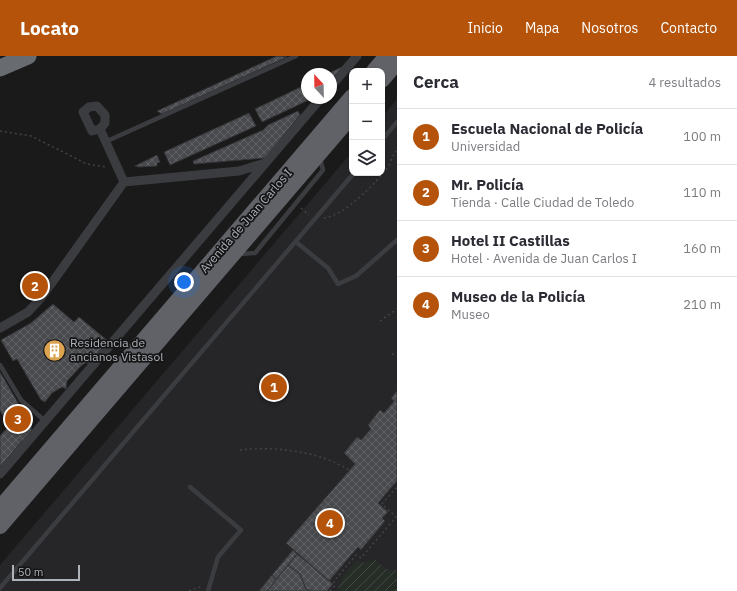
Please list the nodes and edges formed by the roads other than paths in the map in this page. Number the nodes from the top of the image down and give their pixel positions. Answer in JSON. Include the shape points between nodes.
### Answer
{"nodes":[{"id":1,"x":28,"y":56,"type":"edge"},
{"id":2,"x":296,"y":56,"type":"edge"},
{"id":3,"x":357,"y":56,"type":"edge"},
{"id":4,"x":387,"y":56,"type":"edge"},
{"id":5,"x":397,"y":62,"type":"edge"},
{"id":6,"x":0,"y":68,"type":"edge"},
{"id":7,"x":377,"y":68,"type":"edge"},
{"id":8,"x":385,"y":76,"type":"edge"},
{"id":9,"x":337,"y":79,"type":"edge"},
{"id":10,"x":349,"y":101,"type":"edge"},
{"id":11,"x":316,"y":104,"type":"edge"},
{"id":12,"x":349,"y":118,"type":"edge"},
{"id":13,"x":397,"y":122,"type":"edge"},
{"id":14,"x":100,"y":129,"type":"dead end"},
{"id":15,"x":385,"y":136,"type":"edge"},
{"id":16,"x":105,"y":142,"type":"junction"},
{"id":17,"x":319,"y":153,"type":"junction"},
{"id":18,"x":265,"y":163,"type":"junction"},
{"id":19,"x":239,"y":171,"type":"junction"},
{"id":20,"x":351,"y":176,"type":"edge"},
{"id":21,"x":124,"y":182,"type":"junction"},
{"id":22,"x":247,"y":184,"type":"junction"},
{"id":23,"x":397,"y":240,"type":"edge"},
{"id":24,"x":296,"y":242,"type":"junction"},
{"id":25,"x":233,"y":254,"type":"junction"},
{"id":26,"x":0,"y":328,"type":"edge"},
{"id":27,"x":0,"y":364,"type":"edge"},
{"id":28,"x":45,"y":421,"type":"junction"},
{"id":29,"x":0,"y":474,"type":"edge"},
{"id":30,"x":190,"y":487,"type":"dead end"},
{"id":31,"x":0,"y":508,"type":"edge"},
{"id":32,"x":0,"y":526,"type":"edge"},
{"id":33,"x":0,"y":588,"type":"edge"},
{"id":34,"x":208,"y":591,"type":"edge"}],
"edges":[{"from":1,"to":6,"type":"highway"},
{"from":2,"to":16,"type":"lane"},
{"from":3,"to":9,"type":"street"},
{"from":4,"to":7,"type":"highway"},
{"from":5,"to":8,"type":"highway"},
{"from":10,"to":31,"type":"highway","name":"Avenida de Juan Carlos I"},
{"from":11,"to":18,"type":"street","name":"Avenida de Juan Carlos I"},
{"from":12,"to":17,"type":"highway","name":"Avenida de Juan Carlos I"},
{"from":13,"to":15,"type":"lane"},
{"from":14,"to":16,"type":"street"},
{"from":16,"to":21,"type":"street"},
{"from":17,"to":25,"type":"highway","name":"Avenida de Juan Carlos I"},
{"from":17,"to":25,"type":"lane","via":[[323,170],[255,253]]},
{"from":18,"to":19,"type":"street"},
{"from":18,"to":22,"type":"street","name":"Avenida de Juan Carlos I"},
{"from":19,"to":21,"type":"street"},
{"from":19,"to":22,"type":"street"},
{"from":20,"to":24,"type":"lane"},
{"from":21,"to":26,"type":"street","via":[[41,298],[28,312]]},
{"from":22,"to":28,"type":"street","name":"Avenida de Juan Carlos I"},
{"from":23,"to":24,"type":"lane","via":[[356,276],[338,284],[328,268]]},
{"from":24,"to":33,"type":"lane"},
{"from":25,"to":32,"type":"highway","name":"Avenida de Juan Carlos I"},
{"from":27,"to":28,"type":"lane","via":[[21,400]]},
{"from":28,"to":29,"type":"street","name":"Avenida de Juan Carlos I"},
{"from":30,"to":34,"type":"lane","via":[[241,530],[218,557]]}]}
